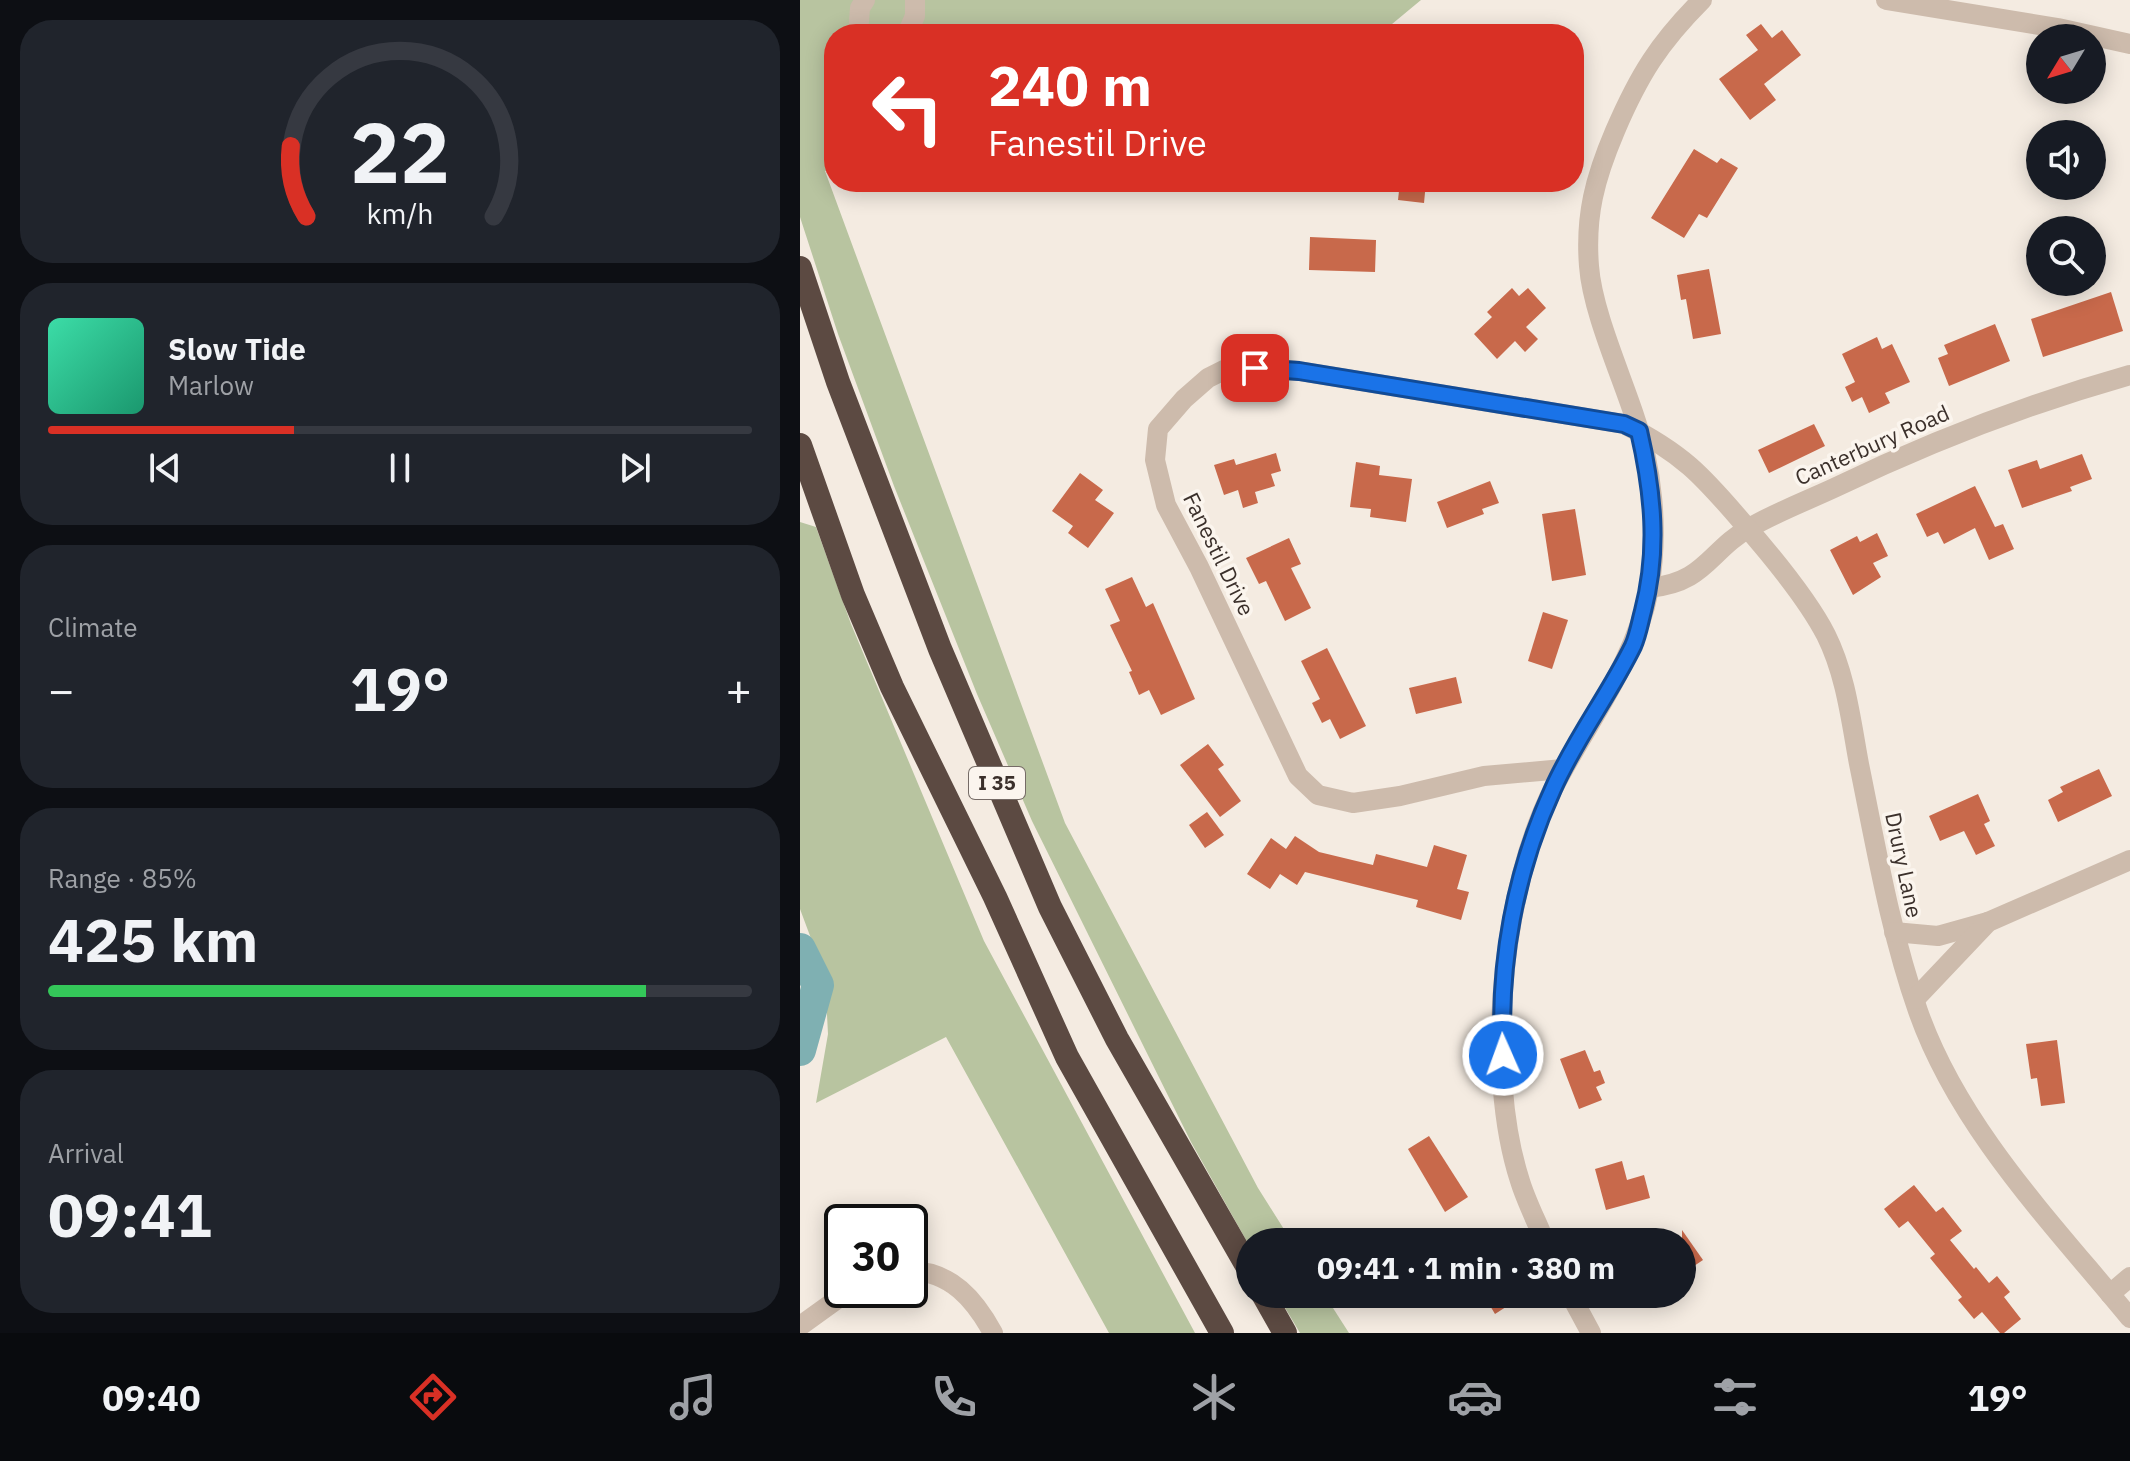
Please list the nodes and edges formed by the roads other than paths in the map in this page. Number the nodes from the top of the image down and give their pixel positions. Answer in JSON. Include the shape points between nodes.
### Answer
{"nodes":[{"id":1,"x":865,"y":0,"type":"edge"},
{"id":2,"x":915,"y":0,"type":"edge"},
{"id":3,"x":1702,"y":0,"type":"edge"},
{"id":4,"x":1886,"y":0,"type":"edge"},
{"id":5,"x":859,"y":24,"type":"edge"},
{"id":6,"x":911,"y":24,"type":"edge"},
{"id":7,"x":2130,"y":44,"type":"edge"},
{"id":8,"x":800,"y":268,"type":"edge"},
{"id":9,"x":2130,"y":375,"type":"edge"},
{"id":10,"x":1639,"y":431,"type":"junction"},
{"id":11,"x":800,"y":445,"type":"edge"},
{"id":12,"x":1748,"y":528,"type":"junction"},
{"id":13,"x":1649,"y":588,"type":"junction"},
{"id":14,"x":1563,"y":769,"type":"junction"},
{"id":15,"x":2130,"y":860,"type":"edge"},
{"id":16,"x":1988,"y":922,"type":"junction"},
{"id":17,"x":1894,"y":932,"type":"junction"},
{"id":18,"x":1915,"y":999,"type":"junction"},
{"id":19,"x":1539,"y":1228,"type":"edge"},
{"id":20,"x":1236,"y":1247,"type":"edge"},
{"id":21,"x":928,"y":1274,"type":"edge"},
{"id":22,"x":2130,"y":1277,"type":"edge"},
{"id":23,"x":2110,"y":1294,"type":"junction"},
{"id":24,"x":829,"y":1308,"type":"edge"},
{"id":25,"x":1271,"y":1308,"type":"edge"},
{"id":26,"x":1578,"y":1308,"type":"edge"},
{"id":27,"x":2130,"y":1318,"type":"edge"},
{"id":28,"x":807,"y":1327,"type":"edge"},
{"id":29,"x":993,"y":1333,"type":"edge"},
{"id":30,"x":1222,"y":1333,"type":"edge"},
{"id":31,"x":1285,"y":1333,"type":"edge"},
{"id":32,"x":1591,"y":1333,"type":"edge"}],
"edges":[{"from":1,"to":5,"type":"street"},
{"from":2,"to":6,"type":"street"},
{"from":3,"to":10,"type":"street","via":[[1668,34],[1636,82],[1594,181],[1590,203],[1589,268]]},
{"from":4,"to":7,"type":"street"},
{"from":8,"to":20,"type":"highway","number":"I 35","via":[[940,649],[1050,907],[1117,1039]]},
{"from":9,"to":12,"type":"street","name":"Canterbury Road","via":[[2050,397],[1923,445]]},
{"from":10,"to":12,"type":"street","name":"Drury Lane","via":[[1699,472]]},
{"from":10,"to":13,"type":"street","via":[[1654,530]]},
{"from":10,"to":14,"type":"street","name":"Fanestil Drive","via":[[1624,424],[1315,374],[1232,366],[1208,378],[1158,429],[1155,460],[1166,505],[1298,776],[1318,795],[1353,803],[1484,776]]},
{"from":11,"to":30,"type":"highway","number":"I 35","via":[[892,687],[1067,1057]]},
{"from":12,"to":13,"type":"street","name":"Canterbury Road","via":[[1698,573]]},
{"from":12,"to":17,"type":"street","name":"Drury Lane","via":[[1826,635],[1842,679]]},
{"from":13,"to":14,"type":"street","via":[[1635,643]]},
{"from":14,"to":19,"type":"street","via":[[1529,851],[1509,921],[1501,1023],[1506,1119],[1519,1180]]},
{"from":15,"to":16,"type":"street"},
{"from":16,"to":17,"type":"street","via":[[1938,936]]},
{"from":16,"to":18,"type":"street"},
{"from":17,"to":18,"type":"street","name":"Drury Lane"},
{"from":18,"to":23,"type":"street","name":"Drury Lane","via":[[1955,1089],[2012,1177]]},
{"from":21,"to":29,"type":"street","via":[[958,1286],[978,1305]]},
{"from":22,"to":23,"type":"street"},
{"from":23,"to":27,"type":"street","name":"Drury Lane"},
{"from":24,"to":28,"type":"street"},
{"from":25,"to":31,"type":"highway"},
{"from":26,"to":32,"type":"street"}]}
